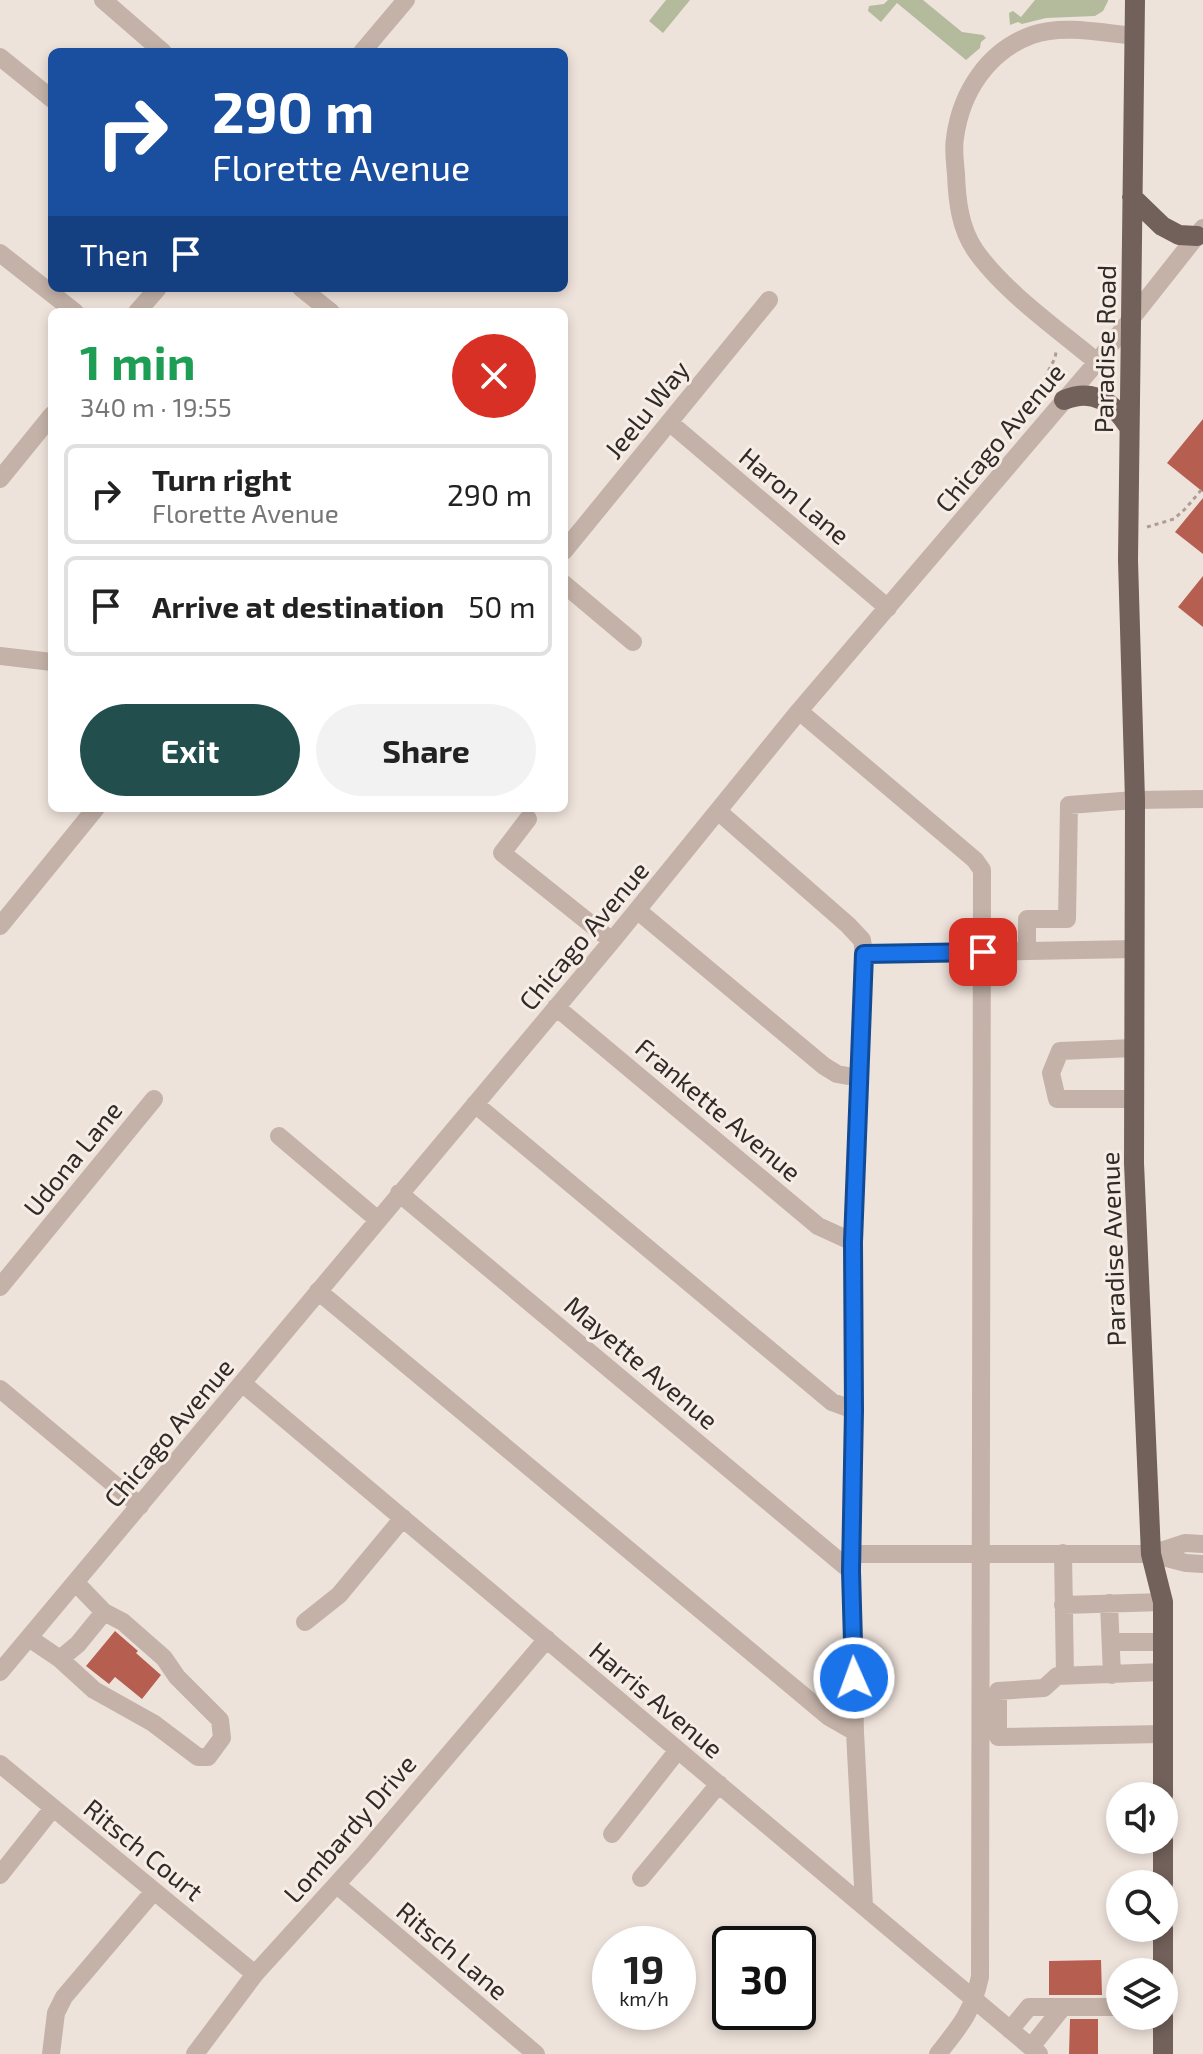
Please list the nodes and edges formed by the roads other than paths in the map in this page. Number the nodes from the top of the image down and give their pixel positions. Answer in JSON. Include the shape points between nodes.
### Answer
{"nodes":[{"id":1,"x":103,"y":0,"type":"edge"},
{"id":2,"x":406,"y":0,"type":"edge"},
{"id":3,"x":1135,"y":0,"type":"edge"},
{"id":4,"x":1135,"y":36,"type":"junction"},
{"id":5,"x":158,"y":48,"type":"edge"},
{"id":6,"x":365,"y":48,"type":"edge"},
{"id":7,"x":0,"y":57,"type":"edge"},
{"id":8,"x":48,"y":96,"type":"edge"},
{"id":9,"x":1132,"y":197,"type":"junction"},
{"id":10,"x":1200,"y":232,"type":"edge"},
{"id":11,"x":0,"y":253,"type":"edge"},
{"id":12,"x":48,"y":291,"type":"edge"},
{"id":13,"x":50,"y":292,"type":"edge"},
{"id":14,"x":154,"y":292,"type":"edge"},
{"id":15,"x":306,"y":292,"type":"edge"},
{"id":16,"x":769,"y":300,"type":"dead end"},
{"id":17,"x":70,"y":308,"type":"edge"},
{"id":18,"x":140,"y":308,"type":"edge"},
{"id":19,"x":326,"y":308,"type":"edge"},
{"id":20,"x":1131,"y":321,"type":"junction"},
{"id":21,"x":1097,"y":362,"type":"junction"},
{"id":22,"x":1064,"y":400,"type":"junction"},
{"id":23,"x":48,"y":420,"type":"edge"},
{"id":24,"x":669,"y":422,"type":"junction"},
{"id":25,"x":1129,"y":427,"type":"junction"},
{"id":26,"x":0,"y":447,"type":"edge"},
{"id":27,"x":15,"y":460,"type":"junction"},
{"id":28,"x":0,"y":479,"type":"edge"},
{"id":29,"x":568,"y":546,"type":"edge"},
{"id":30,"x":568,"y":587,"type":"edge"},
{"id":31,"x":888,"y":608,"type":"junction"},
{"id":32,"x":633,"y":642,"type":"dead end"},
{"id":33,"x":0,"y":656,"type":"edge"},
{"id":34,"x":48,"y":662,"type":"edge"},
{"id":35,"x":1131,"y":698,"type":"joint"},
{"id":36,"x":799,"y":711,"type":"junction"},
{"id":37,"x":1203,"y":799,"type":"edge"},
{"id":38,"x":1135,"y":800,"type":"junction"},
{"id":39,"x":93,"y":812,"type":"edge"},
{"id":40,"x":719,"y":812,"type":"junction"},
{"id":41,"x":528,"y":819,"type":"dead end"},
{"id":42,"x":637,"y":910,"type":"junction"},
{"id":43,"x":0,"y":926,"type":"edge"},
{"id":44,"x":612,"y":941,"type":"junction"},
{"id":45,"x":1134,"y":949,"type":"junction"},
{"id":46,"x":1027,"y":951,"type":"junction"},
{"id":47,"x":983,"y":952,"type":"junction"},
{"id":48,"x":864,"y":954,"type":"junction"},
{"id":49,"x":556,"y":1007,"type":"junction"},
{"id":50,"x":1134,"y":1048,"type":"junction"},
{"id":51,"x":859,"y":1078,"type":"junction"},
{"id":52,"x":154,"y":1099,"type":"dead end"},
{"id":53,"x":1134,"y":1099,"type":"junction"},
{"id":54,"x":475,"y":1104,"type":"junction"},
{"id":55,"x":279,"y":1136,"type":"dead end"},
{"id":56,"x":399,"y":1193,"type":"junction"},
{"id":57,"x":378,"y":1220,"type":"junction"},
{"id":58,"x":853,"y":1242,"type":"junction"},
{"id":59,"x":0,"y":1287,"type":"edge"},
{"id":60,"x":318,"y":1291,"type":"junction"},
{"id":61,"x":242,"y":1383,"type":"junction"},
{"id":62,"x":0,"y":1389,"type":"edge"},
{"id":63,"x":854,"y":1410,"type":"junction"},
{"id":64,"x":140,"y":1506,"type":"junction"},
{"id":65,"x":403,"y":1518,"type":"junction"},
{"id":66,"x":1203,"y":1544,"type":"edge"},
{"id":67,"x":1063,"y":1553,"type":"junction"},
{"id":68,"x":981,"y":1554,"type":"junction"},
{"id":69,"x":1151,"y":1554,"type":"junction"},
{"id":70,"x":851,"y":1562,"type":"junction"},
{"id":71,"x":1203,"y":1564,"type":"edge"},
{"id":72,"x":76,"y":1583,"type":"junction"},
{"id":73,"x":1163,"y":1602,"type":"junction"},
{"id":74,"x":1109,"y":1603,"type":"junction"},
{"id":75,"x":1063,"y":1605,"type":"junction"},
{"id":76,"x":104,"y":1612,"type":"junction"},
{"id":77,"x":305,"y":1622,"type":"dead end"},
{"id":78,"x":29,"y":1638,"type":"junction"},
{"id":79,"x":547,"y":1639,"type":"junction"},
{"id":80,"x":1111,"y":1642,"type":"junction"},
{"id":81,"x":1163,"y":1642,"type":"junction"},
{"id":82,"x":60,"y":1659,"type":"junction"},
{"id":83,"x":0,"y":1672,"type":"edge"},
{"id":84,"x":1163,"y":1672,"type":"junction"},
{"id":85,"x":1112,"y":1675,"type":"junction"},
{"id":86,"x":1065,"y":1676,"type":"junction"},
{"id":87,"x":855,"y":1732,"type":"junction"},
{"id":88,"x":1163,"y":1734,"type":"junction"},
{"id":89,"x":678,"y":1750,"type":"junction"},
{"id":90,"x":0,"y":1764,"type":"edge"},
{"id":91,"x":1163,"y":1782,"type":"edge"},
{"id":92,"x":719,"y":1784,"type":"junction"},
{"id":93,"x":53,"y":1808,"type":"junction"},
{"id":94,"x":612,"y":1834,"type":"dead end"},
{"id":95,"x":0,"y":1875,"type":"edge"},
{"id":96,"x":641,"y":1878,"type":"dead end"},
{"id":97,"x":337,"y":1885,"type":"junction"},
{"id":98,"x":154,"y":1891,"type":"junction"},
{"id":99,"x":864,"y":1906,"type":"junction"},
{"id":100,"x":255,"y":1974,"type":"junction"},
{"id":101,"x":975,"y":2000,"type":"junction"},
{"id":102,"x":1063,"y":2007,"type":"junction"},
{"id":103,"x":1106,"y":2007,"type":"edge"},
{"id":104,"x":1163,"y":2030,"type":"edge"},
{"id":105,"x":1025,"y":2042,"type":"edge"},
{"id":106,"x":51,"y":2054,"type":"edge"},
{"id":107,"x":195,"y":2054,"type":"edge"},
{"id":108,"x":536,"y":2054,"type":"edge"},
{"id":109,"x":938,"y":2054,"type":"edge"},
{"id":110,"x":1008,"y":2054,"type":"edge"},
{"id":111,"x":1163,"y":2054,"type":"edge"}],
"edges":[{"from":1,"to":5,"type":"street"},
{"from":2,"to":6,"type":"street"},
{"from":3,"to":4,"type":"main road","name":"Paradise Road"},
{"from":4,"to":9,"type":"main road","name":"Paradise Road"},
{"from":4,"to":21,"type":"street","via":[[1046,31],[1011,45],[987,65],[967,93],[954,141],[959,208],[974,249],[1003,283]]},
{"from":7,"to":8,"type":"street"},
{"from":9,"to":10,"type":"main road","via":[[1179,235]]},
{"from":9,"to":20,"type":"main road","name":"Paradise Road"},
{"from":10,"to":20,"type":"street","name":"Chicago Avenue"},
{"from":11,"to":12,"type":"street"},
{"from":13,"to":17,"type":"street"},
{"from":14,"to":18,"type":"street"},
{"from":15,"to":19,"type":"street"},
{"from":16,"to":24,"type":"street","name":"Jeelu Way"},
{"from":20,"to":21,"type":"street","name":"Chicago Avenue"},
{"from":20,"to":25,"type":"main road","name":"Paradise Road"},
{"from":21,"to":22,"type":"street","name":"Chicago Avenue"},
{"from":22,"to":25,"type":"main road","via":[[1094,396],[1119,411]]},
{"from":22,"to":31,"type":"street","name":"Chicago Avenue"},
{"from":23,"to":27,"type":"street"},
{"from":24,"to":29,"type":"street","name":"Jeelu Way"},
{"from":24,"to":31,"type":"street","name":"Haron Lane"},
{"from":25,"to":35,"type":"main road","name":"Paradise Road"},
{"from":26,"to":27,"type":"street"},
{"from":27,"to":28,"type":"street"},
{"from":30,"to":32,"type":"street"},
{"from":31,"to":36,"type":"street","name":"Chicago Avenue"},
{"from":33,"to":34,"type":"street"},
{"from":35,"to":38,"type":"main road","name":"Paradise Avenue"},
{"from":36,"to":40,"type":"street","name":"Chicago Avenue"},
{"from":36,"to":47,"type":"street","via":[[975,860],[982,870]]},
{"from":37,"to":38,"type":"street"},
{"from":38,"to":45,"type":"main road","name":"Paradise Avenue"},
{"from":38,"to":46,"type":"street","via":[[1069,805],[1067,919],[1027,919]]},
{"from":39,"to":43,"type":"street"},
{"from":40,"to":42,"type":"street","name":"Chicago Avenue"},
{"from":40,"to":48,"type":"street","via":[[848,925],[862,940]]},
{"from":41,"to":44,"type":"street","via":[[502,853]]},
{"from":42,"to":44,"type":"street","name":"Chicago Avenue"},
{"from":42,"to":51,"type":"street","via":[[824,1066]]},
{"from":44,"to":49,"type":"street","name":"Chicago Avenue"},
{"from":45,"to":46,"type":"street"},
{"from":45,"to":50,"type":"main road","name":"Paradise Avenue"},
{"from":46,"to":47,"type":"street"},
{"from":47,"to":48,"type":"street"},
{"from":47,"to":68,"type":"street"},
{"from":48,"to":51,"type":"street"},
{"from":49,"to":54,"type":"street","name":"Chicago Avenue"},
{"from":49,"to":58,"type":"street","name":"Frankette Avenue","via":[[818,1226]]},
{"from":50,"to":53,"type":"main road","name":"Paradise Avenue"},
{"from":50,"to":53,"type":"street","via":[[1060,1051],[1051,1073],[1057,1099]]},
{"from":51,"to":58,"type":"street"},
{"from":52,"to":59,"type":"street","name":"Udona Lane"},
{"from":53,"to":69,"type":"main road","name":"Paradise Avenue"},
{"from":54,"to":56,"type":"street","name":"Chicago Avenue"},
{"from":54,"to":63,"type":"street","via":[[832,1402]]},
{"from":55,"to":57,"type":"street"},
{"from":56,"to":57,"type":"street","name":"Chicago Avenue"},
{"from":56,"to":70,"type":"street","name":"Mayette Avenue"},
{"from":57,"to":60,"type":"street","name":"Chicago Avenue"},
{"from":58,"to":63,"type":"street"},
{"from":60,"to":61,"type":"street","name":"Chicago Avenue"},
{"from":60,"to":87,"type":"street","via":[[829,1717]]},
{"from":61,"to":64,"type":"street","name":"Chicago Avenue"},
{"from":61,"to":65,"type":"street","name":"Harris Avenue"},
{"from":62,"to":64,"type":"street"},
{"from":63,"to":70,"type":"street"},
{"from":64,"to":72,"type":"street","name":"Chicago Avenue"},
{"from":65,"to":77,"type":"street","via":[[339,1595]]},
{"from":65,"to":79,"type":"street","name":"Harris Avenue"},
{"from":66,"to":69,"type":"street","via":[[1185,1543]]},
{"from":67,"to":68,"type":"street"},
{"from":67,"to":69,"type":"street"},
{"from":67,"to":75,"type":"street"},
{"from":68,"to":70,"type":"street"},
{"from":68,"to":101,"type":"street","via":[[980,1977]]},
{"from":69,"to":71,"type":"street"},
{"from":69,"to":73,"type":"main road","name":"Paradise Avenue"},
{"from":70,"to":87,"type":"street"},
{"from":72,"to":76,"type":"street"},
{"from":72,"to":78,"type":"street","name":"Chicago Avenue"},
{"from":73,"to":74,"type":"street"},
{"from":73,"to":81,"type":"main road","name":"Paradise Avenue"},
{"from":74,"to":75,"type":"street"},
{"from":74,"to":80,"type":"street"},
{"from":75,"to":86,"type":"street"},
{"from":76,"to":82,"type":"street"},
{"from":76,"to":82,"type":"street","via":[[164,1658],[220,1720],[222,1738],[208,1757],[198,1757],[153,1723],[94,1690]]},
{"from":78,"to":82,"type":"street"},
{"from":78,"to":83,"type":"street","name":"Chicago Avenue"},
{"from":79,"to":89,"type":"street","name":"Harris Avenue"},
{"from":79,"to":97,"type":"street","name":"Lombardy Drive"},
{"from":80,"to":81,"type":"street"},
{"from":80,"to":85,"type":"street"},
{"from":81,"to":84,"type":"main road","name":"Paradise Avenue"},
{"from":84,"to":85,"type":"street"},
{"from":84,"to":88,"type":"main road","name":"Paradise Avenue"},
{"from":85,"to":86,"type":"street"},
{"from":86,"to":88,"type":"street","via":[[1044,1688],[998,1691],[998,1737]]},
{"from":87,"to":99,"type":"street"},
{"from":88,"to":91,"type":"main road","name":"Paradise Avenue"},
{"from":89,"to":92,"type":"street","name":"Harris Avenue"},
{"from":89,"to":94,"type":"street"},
{"from":90,"to":93,"type":"street","name":"Ritsch Court"},
{"from":92,"to":96,"type":"street"},
{"from":92,"to":99,"type":"street","name":"Harris Avenue"},
{"from":93,"to":95,"type":"street"},
{"from":93,"to":98,"type":"street","name":"Ritsch Court"},
{"from":97,"to":100,"type":"street","name":"Lombardy Drive"},
{"from":97,"to":108,"type":"street","name":"Ritsch Lane"},
{"from":98,"to":100,"type":"street","name":"Ritsch Court"},
{"from":98,"to":106,"type":"street","via":[[64,1997],[56,2013]]},
{"from":99,"to":101,"type":"street","name":"Harris Avenue"},
{"from":100,"to":107,"type":"street","name":"Lombardy Drive"},
{"from":101,"to":105,"type":"street","name":"Harris Avenue"},
{"from":101,"to":109,"type":"street"},
{"from":102,"to":103,"type":"street"},
{"from":102,"to":105,"type":"street"},
{"from":102,"to":105,"type":"street","via":[[1029,2007]]},
{"from":104,"to":111,"type":"main road"},
{"from":105,"to":110,"type":"street"}]}
